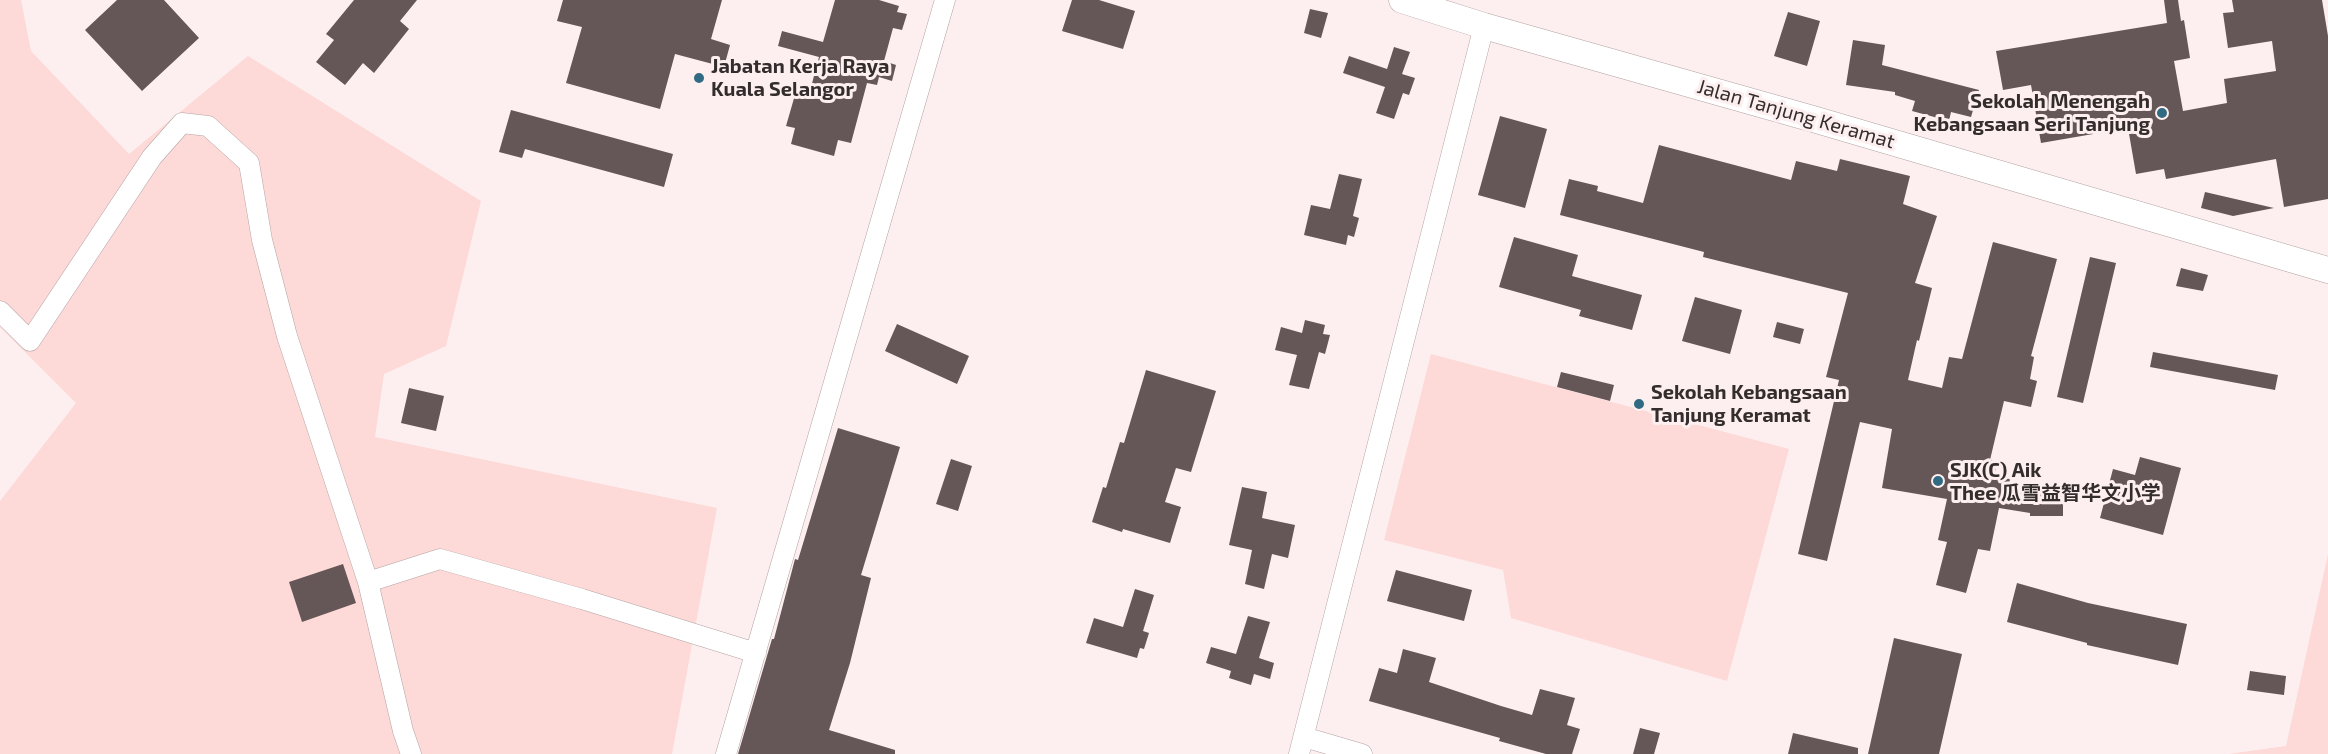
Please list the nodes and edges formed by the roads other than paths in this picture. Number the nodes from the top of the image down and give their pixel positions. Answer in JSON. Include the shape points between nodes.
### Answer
{"nodes":[{"id":1,"x":945,"y":0,"type":"edge"},
{"id":2,"x":1410,"y":1,"type":"edge"},
{"id":3,"x":1484,"y":26,"type":"junction"},
{"id":4,"x":2328,"y":270,"type":"edge"},
{"id":5,"x":0,"y":311,"type":"edge"},
{"id":6,"x":368,"y":582,"type":"junction"},
{"id":7,"x":756,"y":653,"type":"junction"},
{"id":8,"x":1302,"y":746,"type":"edge"},
{"id":9,"x":411,"y":754,"type":"edge"},
{"id":10,"x":726,"y":754,"type":"edge"},
{"id":11,"x":1362,"y":754,"type":"edge"}],
"edges":[{"from":1,"to":7,"type":"street"},
{"from":2,"to":3,"type":"street","name":"Jalan Tanjung Keramat"},
{"from":3,"to":4,"type":"street","name":"Jalan Tanjung Keramat"},
{"from":3,"to":8,"type":"street"},
{"from":5,"to":6,"type":"street","via":[[30,341],[152,157],[182,123],[208,126],[249,163],[262,240],[286,336]]},
{"from":6,"to":7,"type":"street","via":[[440,560]]},
{"from":6,"to":9,"type":"street"},
{"from":7,"to":10,"type":"street"},
{"from":8,"to":11,"type":"street"}]}
